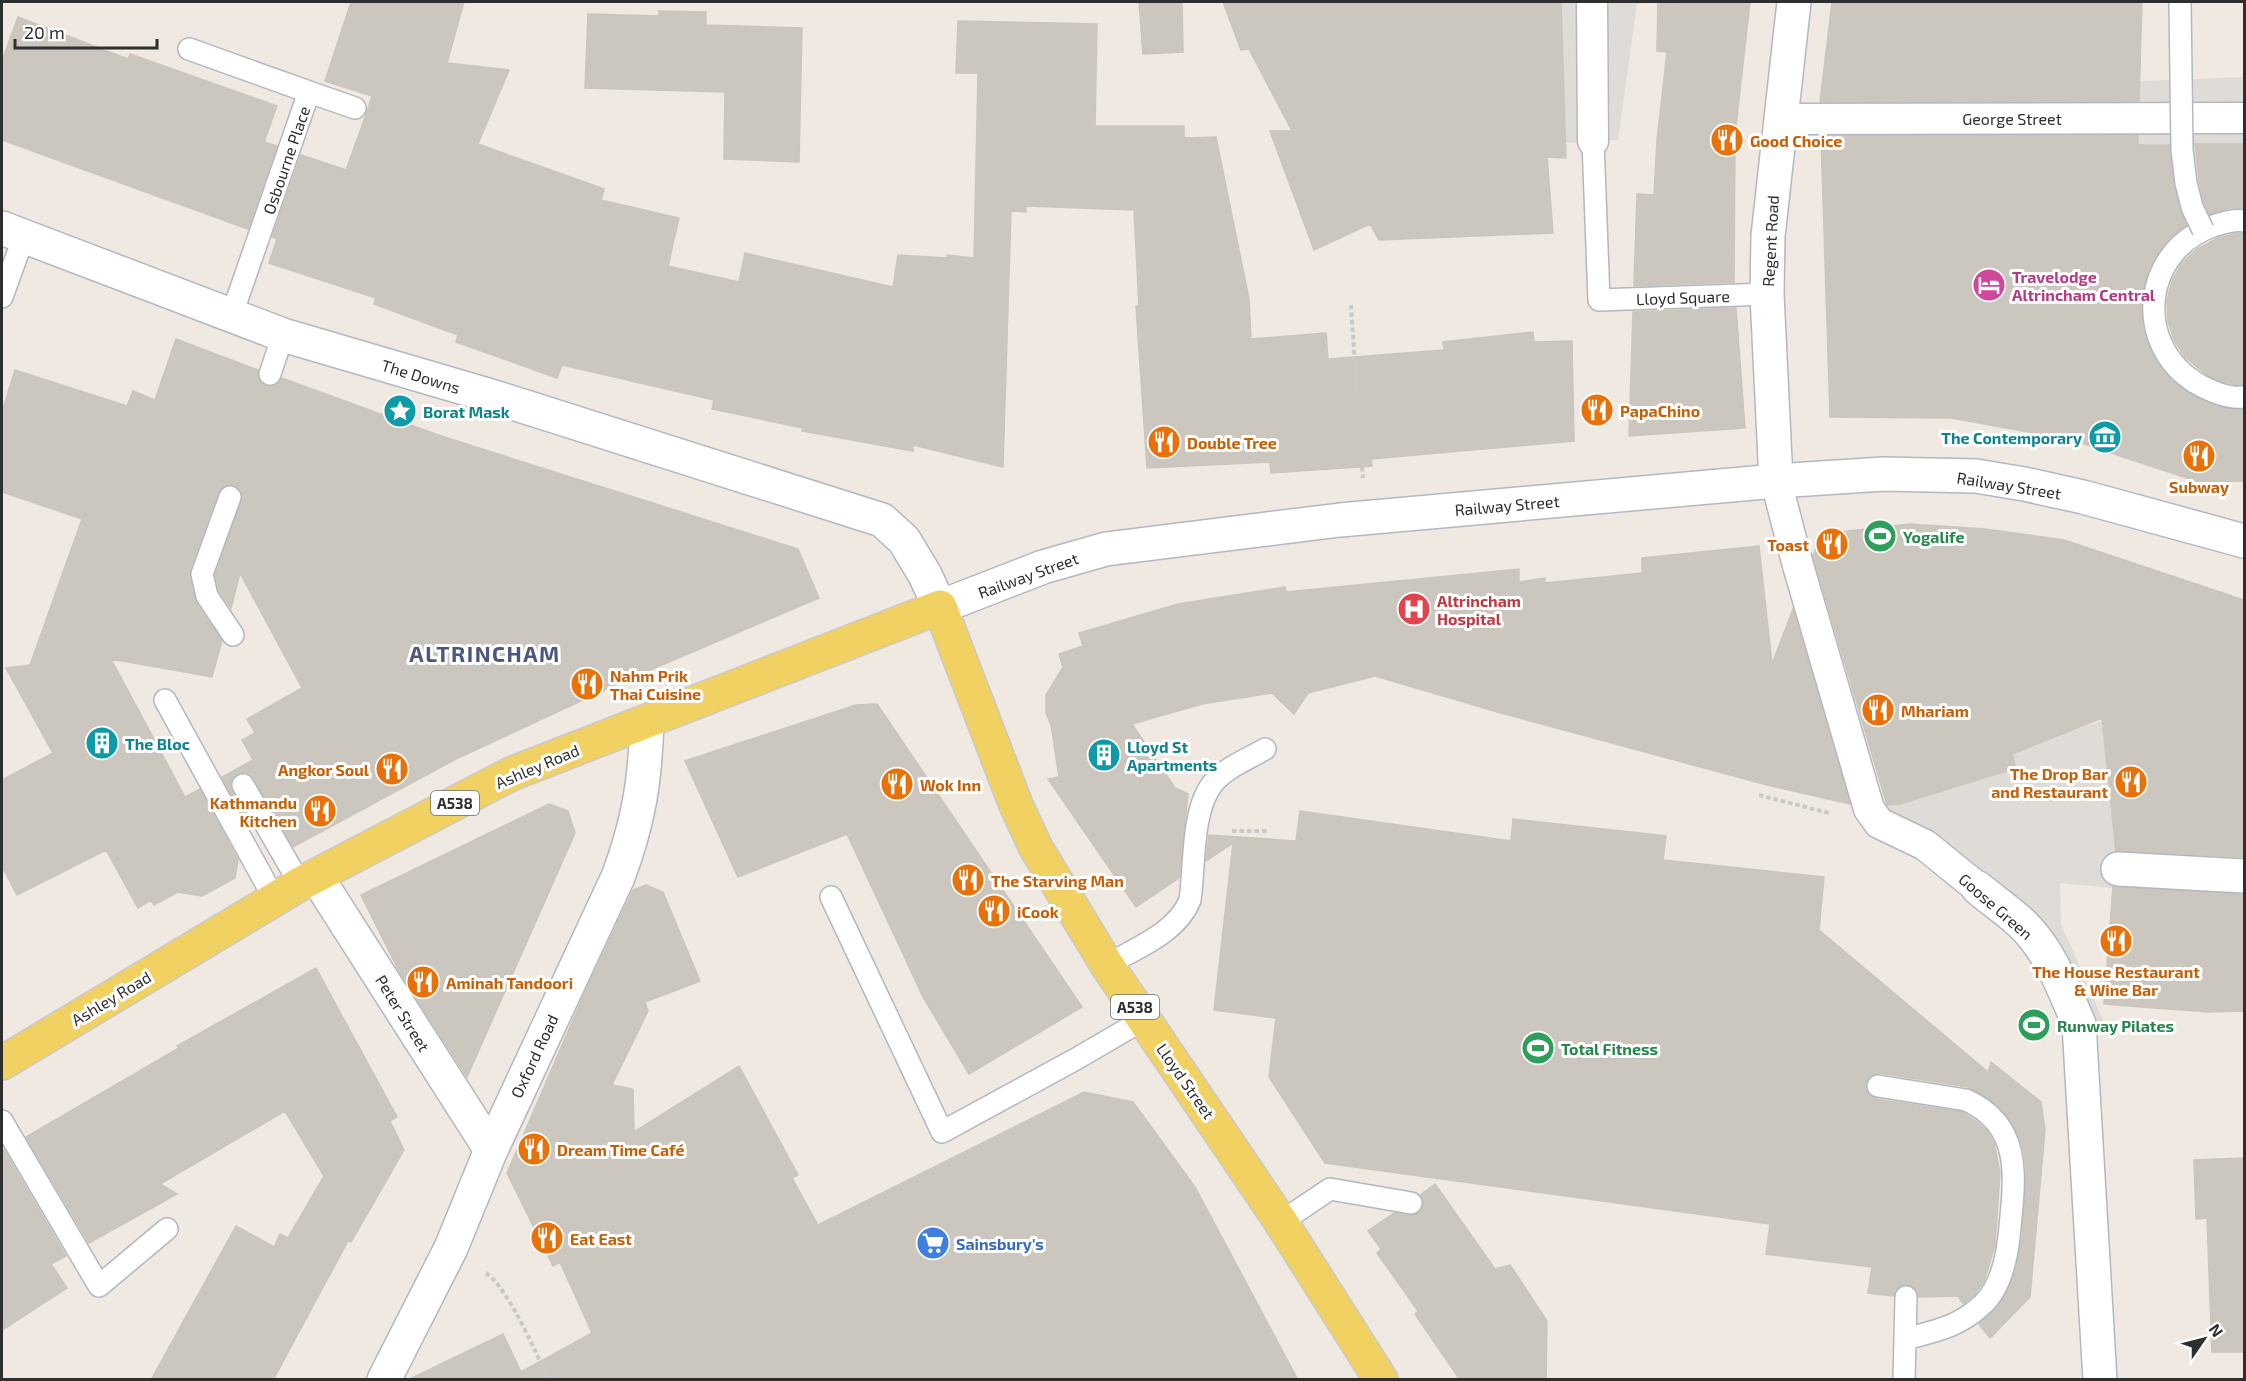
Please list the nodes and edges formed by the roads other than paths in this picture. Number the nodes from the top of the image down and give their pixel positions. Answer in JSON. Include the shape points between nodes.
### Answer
{"nodes":[{"id":1,"x":1592,"y":2,"type":"edge"},
{"id":2,"x":1794,"y":2,"type":"edge"},
{"id":3,"x":2180,"y":2,"type":"edge"},
{"id":4,"x":189,"y":49,"type":"dead end"},
{"id":5,"x":309,"y":92,"type":"junction"},
{"id":6,"x":355,"y":108,"type":"dead end"},
{"id":7,"x":2244,"y":118,"type":"edge"},
{"id":8,"x":1780,"y":119,"type":"junction"},
{"id":9,"x":1593,"y":141,"type":"joint"},
{"id":10,"x":2244,"y":221,"type":"edge"},
{"id":11,"x":2203,"y":230,"type":"junction"},
{"id":12,"x":13,"y":232,"type":"edge"},
{"id":13,"x":1767,"y":294,"type":"junction"},
{"id":14,"x":2,"y":297,"type":"edge"},
{"id":15,"x":232,"y":314,"type":"junction"},
{"id":16,"x":283,"y":335,"type":"junction"},
{"id":17,"x":270,"y":374,"type":"dead end"},
{"id":18,"x":2244,"y":396,"type":"edge"},
{"id":19,"x":1776,"y":481,"type":"junction"},
{"id":20,"x":230,"y":497,"type":"dead end"},
{"id":21,"x":2244,"y":541,"type":"edge"},
{"id":22,"x":940,"y":608,"type":"junction"},
{"id":23,"x":233,"y":635,"type":"dead end"},
{"id":24,"x":165,"y":700,"type":"dead end"},
{"id":25,"x":647,"y":722,"type":"junction"},
{"id":26,"x":1265,"y":749,"type":"dead end"},
{"id":27,"x":243,"y":785,"type":"dead end"},
{"id":28,"x":2118,"y":869,"type":"dead end"},
{"id":29,"x":2244,"y":876,"type":"edge"},
{"id":30,"x":297,"y":886,"type":"junction"},
{"id":31,"x":1978,"y":888,"type":"joint"},
{"id":32,"x":831,"y":897,"type":"dead end"},
{"id":33,"x":1107,"y":965,"type":"junction"},
{"id":34,"x":1143,"y":1020,"type":"junction"},
{"id":35,"x":2,"y":1063,"type":"edge"},
{"id":36,"x":1878,"y":1086,"type":"dead end"},
{"id":37,"x":2,"y":1121,"type":"edge"},
{"id":38,"x":490,"y":1150,"type":"junction"},
{"id":39,"x":1411,"y":1203,"type":"dead end"},
{"id":40,"x":1281,"y":1222,"type":"junction"},
{"id":41,"x":167,"y":1229,"type":"dead end"},
{"id":42,"x":1906,"y":1297,"type":"dead end"},
{"id":43,"x":1905,"y":1339,"type":"junction"},
{"id":44,"x":384,"y":1380,"type":"edge"},
{"id":45,"x":1380,"y":1380,"type":"edge"},
{"id":46,"x":1904,"y":1380,"type":"edge"},
{"id":47,"x":2100,"y":1380,"type":"edge"}],
"edges":[{"from":1,"to":9,"type":"street"},
{"from":2,"to":8,"type":"street","name":"Regent Road"},
{"from":3,"to":11,"type":"lane","bridge":true,"via":[[2186,183]]},
{"from":4,"to":5,"type":"lane","name":"Osbourne Place"},
{"from":5,"to":6,"type":"lane"},
{"from":5,"to":15,"type":"lane","name":"Osbourne Place"},
{"from":7,"to":8,"type":"street","name":"George Street"},
{"from":8,"to":13,"type":"street","name":"Regent Road","via":[[1768,236]]},
{"from":9,"to":13,"type":"lane","name":"Lloyd Square","via":[[1599,300]]},
{"from":10,"to":11,"type":"lane","via":[[2225,222]]},
{"from":11,"to":18,"type":"lane","via":[[2184,241],[2165,264],[2155,293],[2154,323],[2164,351],[2183,375],[2209,391]]},
{"from":12,"to":14,"type":"lane"},
{"from":12,"to":15,"type":"street","name":"The Downs"},
{"from":13,"to":19,"type":"street","name":"Regent Road"},
{"from":15,"to":16,"type":"street","name":"The Downs"},
{"from":16,"to":17,"type":"lane"},
{"from":16,"to":22,"type":"street","name":"The Downs","via":[[882,520],[904,540],[926,575]]},
{"from":19,"to":21,"type":"street","name":"Railway Street","via":[[1884,474],[1976,476],[2083,497]]},
{"from":19,"to":22,"type":"street","name":"Railway Street","via":[[1340,520],[1106,549],[1043,567]]},
{"from":19,"to":31,"type":"street","name":"Goose Green","via":[[1869,809],[1879,823],[1925,845]]},
{"from":20,"to":23,"type":"lane","via":[[202,574],[207,596]]},
{"from":22,"to":25,"type":"main road","name":"Ashley Road","number":"A538"},
{"from":22,"to":33,"type":"main road","name":"Lloyd Street","number":"A538","via":[[1036,848]]},
{"from":24,"to":30,"type":"lane"},
{"from":25,"to":30,"type":"main road","name":"Ashley Road","number":"A538","via":[[511,774]]},
{"from":25,"to":38,"type":"street","name":"Oxford Road","via":[[645,769],[632,839],[618,877]]},
{"from":26,"to":33,"type":"lane","via":[[1226,771],[1203,799],[1186,910],[1169,928]]},
{"from":27,"to":30,"type":"lane"},
{"from":28,"to":29,"type":"street"},
{"from":30,"to":35,"type":"main road","name":"Ashley Road","number":"A538"},
{"from":30,"to":38,"type":"street","name":"Peter Street"},
{"from":31,"to":47,"type":"street","name":"Goose Green","via":[[2028,930],[2042,948],[2079,1024]]},
{"from":32,"to":34,"type":"lane","via":[[942,1132]]},
{"from":33,"to":34,"type":"main road","name":"Lloyd Street","number":"A538"},
{"from":34,"to":40,"type":"main road","name":"Lloyd Street","number":"A538"},
{"from":36,"to":43,"type":"lane","via":[[1978,1105],[1999,1125],[2015,1179],[2008,1254],[1985,1303],[1951,1327]]},
{"from":37,"to":41,"type":"lane","via":[[99,1286]]},
{"from":38,"to":44,"type":"street","name":"Oxford Road","via":[[451,1248]]},
{"from":39,"to":40,"type":"lane","via":[[1330,1189]]},
{"from":40,"to":45,"type":"main road","name":"Lloyd Street","number":"A538"},
{"from":42,"to":43,"type":"lane"},
{"from":43,"to":46,"type":"lane"}]}
